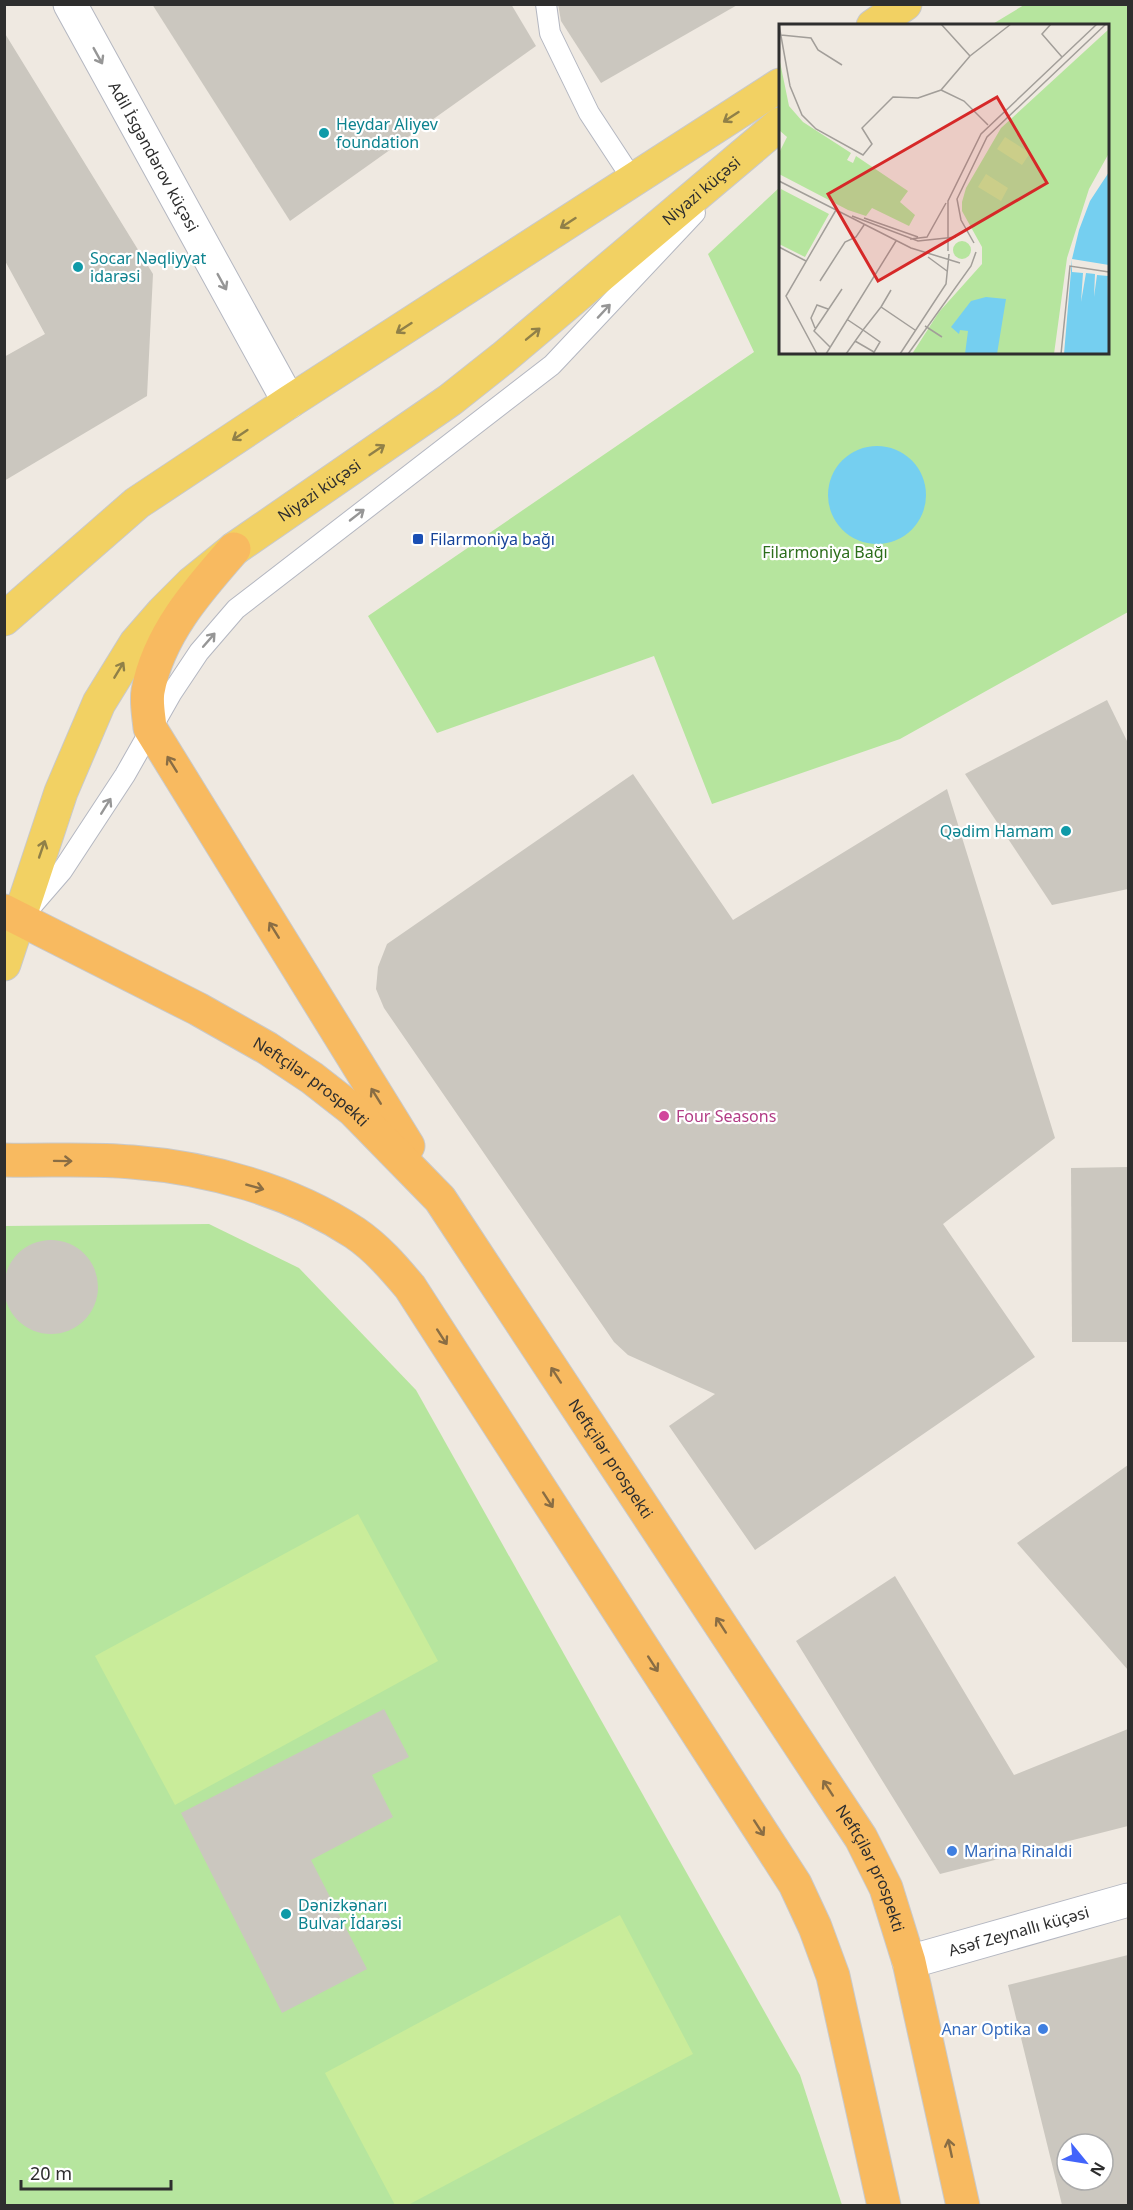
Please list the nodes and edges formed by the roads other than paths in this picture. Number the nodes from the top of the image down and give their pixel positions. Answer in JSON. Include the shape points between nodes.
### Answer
{"nodes":[{"id":1,"x":70,"y":4,"type":"edge"},
{"id":2,"x":546,"y":4,"type":"edge"},
{"id":3,"x":905,"y":4,"type":"edge"},
{"id":4,"x":922,"y":4,"type":"edge"},
{"id":5,"x":876,"y":24,"type":"edge"},
{"id":6,"x":899,"y":24,"type":"edge"},
{"id":7,"x":779,"y":86,"type":"edge"},
{"id":8,"x":776,"y":128,"type":"edge"},
{"id":9,"x":633,"y":180,"type":"junction"},
{"id":10,"x":289,"y":402,"type":"junction"},
{"id":11,"x":137,"y":503,"type":"junction"},
{"id":12,"x":234,"y":549,"type":"junction"},
{"id":13,"x":4,"y":588,"type":"edge"},
{"id":14,"x":4,"y":619,"type":"edge"},
{"id":15,"x":150,"y":728,"type":"junction"},
{"id":16,"x":12,"y":915,"type":"edge"},
{"id":17,"x":4,"y":964,"type":"edge"},
{"id":18,"x":4,"y":1160,"type":"edge"},
{"id":19,"x":440,"y":1199,"type":"junction"},
{"id":20,"x":1128,"y":1900,"type":"edge"},
{"id":21,"x":909,"y":1962,"type":"junction"},
{"id":22,"x":884,"y":2205,"type":"edge"},
{"id":23,"x":963,"y":2205,"type":"edge"}],
"edges":[{"from":1,"to":10,"type":"street","name":"Adil İsgəndərov küçəsi","one_way":true},
{"from":2,"to":9,"type":"lane","via":[[550,33],[589,113]]},
{"from":3,"to":5,"type":"main road"},
{"from":4,"to":6,"type":"main road"},
{"from":7,"to":9,"type":"main road","one_way":true},
{"from":12,"to":8,"type":"main road","name":"Niyazi küçəsi","one_way":true,"via":[[450,400]]},
{"from":15,"to":8,"type":"lane","one_way":true,"via":[[199,652],[236,609],[552,365]]},
{"from":9,"to":10,"type":"main road","one_way":true},
{"from":10,"to":11,"type":"main road","one_way":true},
{"from":11,"to":13,"type":"main road"},
{"from":11,"to":14,"type":"main road"},
{"from":12,"to":15,"type":"highway","via":[[178,618],[157,658],[147,693]]},
{"from":16,"to":12,"type":"main road","name":"Niyazi küçəsi","one_way":true,"via":[[99,703],[136,642],[192,583]]},
{"from":16,"to":15,"type":"lane","one_way":true,"via":[[62,872],[125,775]]},
{"from":19,"to":15,"type":"highway","one_way":true},
{"from":16,"to":17,"type":"main road","name":"Niyazi küçəsi"},
{"from":16,"to":19,"type":"highway","name":"Neftçilər prospekti","via":[[267,1048],[353,1110]]},
{"from":18,"to":22,"type":"highway","one_way":true,"via":[[132,1162],[206,1173],[266,1190],[317,1211],[357,1234],[410,1287],[795,1884],[833,1976]]},
{"from":21,"to":19,"type":"highway","name":"Neftçilər prospekti","one_way":true,"via":[[886,1888],[861,1838]]},
{"from":20,"to":21,"type":"street","name":"Asəf Zeynallı küçəsi"},
{"from":23,"to":21,"type":"highway","name":"Neftçilər prospekti","one_way":true}]}
